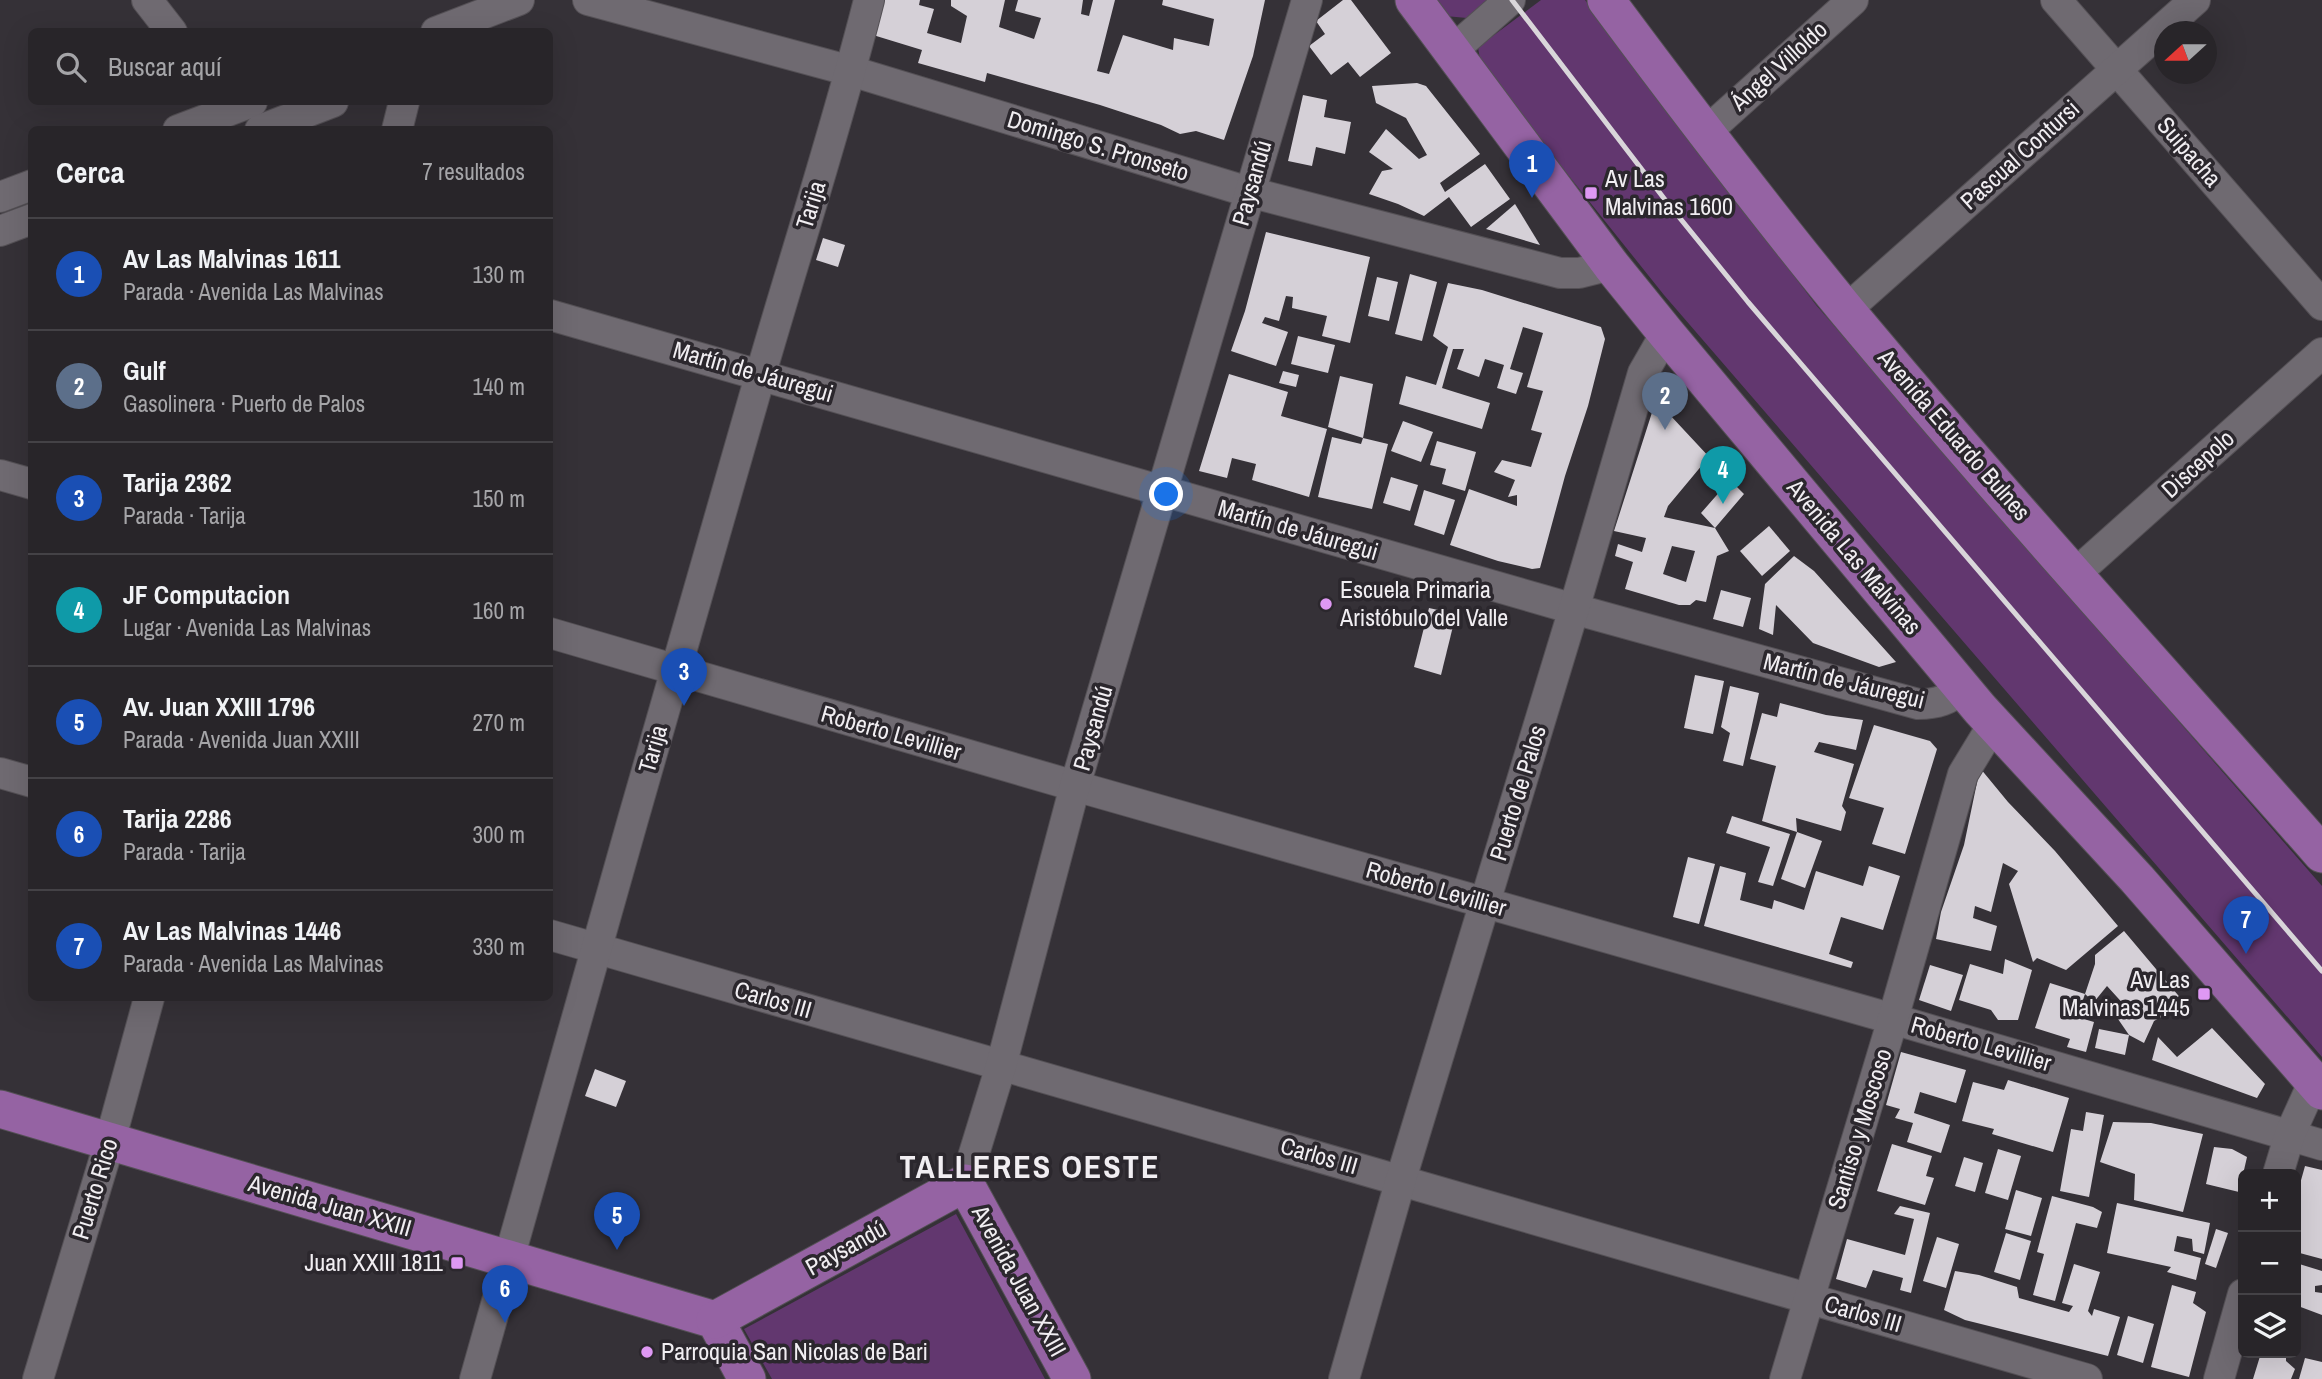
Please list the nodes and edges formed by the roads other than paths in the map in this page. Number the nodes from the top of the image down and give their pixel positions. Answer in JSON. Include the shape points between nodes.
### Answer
{"nodes":[{"id":1,"x":147,"y":0,"type":"edge"},
{"id":2,"x":519,"y":0,"type":"edge"},
{"id":3,"x":588,"y":0,"type":"edge"},
{"id":4,"x":869,"y":0,"type":"edge"},
{"id":5,"x":1307,"y":0,"type":"edge"},
{"id":6,"x":1414,"y":0,"type":"edge"},
{"id":7,"x":1510,"y":0,"type":"edge"},
{"id":8,"x":1606,"y":0,"type":"edge"},
{"id":9,"x":1853,"y":0,"type":"edge"},
{"id":10,"x":2056,"y":0,"type":"edge"},
{"id":11,"x":2195,"y":0,"type":"edge"},
{"id":12,"x":467,"y":8,"type":"edge"},
{"id":13,"x":169,"y":28,"type":"edge"},
{"id":14,"x":441,"y":28,"type":"edge"},
{"id":15,"x":1452,"y":51,"type":"junction"},
{"id":16,"x":2117,"y":69,"type":"junction"},
{"id":17,"x":851,"y":71,"type":"junction"},
{"id":18,"x":325,"y":105,"type":"edge"},
{"id":19,"x":403,"y":105,"type":"edge"},
{"id":20,"x":238,"y":110,"type":"edge"},
{"id":21,"x":190,"y":126,"type":"edge"},
{"id":22,"x":270,"y":126,"type":"edge"},
{"id":23,"x":398,"y":126,"type":"edge"},
{"id":24,"x":1705,"y":133,"type":"junction"},
{"id":25,"x":28,"y":186,"type":"edge"},
{"id":26,"x":1249,"y":192,"type":"junction"},
{"id":27,"x":0,"y":197,"type":"edge"},
{"id":28,"x":28,"y":220,"type":"edge"},
{"id":29,"x":0,"y":230,"type":"edge"},
{"id":30,"x":1611,"y":265,"type":"junction"},
{"id":31,"x":2322,"y":305,"type":"edge"},
{"id":32,"x":1846,"y":310,"type":"junction"},
{"id":33,"x":553,"y":316,"type":"edge"},
{"id":34,"x":1666,"y":333,"type":"junction"},
{"id":35,"x":2322,"y":353,"type":"edge"},
{"id":36,"x":761,"y":374,"type":"junction"},
{"id":37,"x":0,"y":475,"type":"edge"},
{"id":38,"x":28,"y":483,"type":"edge"},
{"id":39,"x":1163,"y":491,"type":"junction"},
{"id":40,"x":2075,"y":574,"type":"junction"},
{"id":41,"x":1574,"y":609,"type":"junction"},
{"id":42,"x":553,"y":634,"type":"edge"},
{"id":43,"x":676,"y":670,"type":"junction"},
{"id":44,"x":1963,"y":688,"type":"junction"},
{"id":45,"x":1994,"y":723,"type":"junction"},
{"id":46,"x":0,"y":773,"type":"edge"},
{"id":47,"x":28,"y":781,"type":"edge"},
{"id":48,"x":1076,"y":786,"type":"junction"},
{"id":49,"x":2316,"y":835,"type":"edge"},
{"id":50,"x":1484,"y":903,"type":"junction"},
{"id":51,"x":553,"y":936,"type":"edge"},
{"id":52,"x":595,"y":949,"type":"junction"},
{"id":53,"x":148,"y":1001,"type":"edge"},
{"id":54,"x":1893,"y":1019,"type":"junction"},
{"id":55,"x":1001,"y":1066,"type":"junction"},
{"id":56,"x":2318,"y":1086,"type":"edge"},
{"id":57,"x":0,"y":1109,"type":"edge"},
{"id":58,"x":2290,"y":1134,"type":"junction"},
{"id":59,"x":110,"y":1141,"type":"junction"},
{"id":60,"x":2322,"y":1145,"type":"edge"},
{"id":61,"x":2280,"y":1169,"type":"edge"},
{"id":62,"x":1401,"y":1179,"type":"junction"},
{"id":63,"x":965,"y":1183,"type":"junction"},
{"id":64,"x":509,"y":1258,"type":"junction"},
{"id":65,"x":2243,"y":1295,"type":"edge"},
{"id":66,"x":1810,"y":1299,"type":"junction"},
{"id":67,"x":715,"y":1320,"type":"junction"},
{"id":68,"x":38,"y":1379,"type":"edge"},
{"id":69,"x":475,"y":1379,"type":"edge"},
{"id":70,"x":747,"y":1379,"type":"edge"},
{"id":71,"x":1072,"y":1379,"type":"edge"},
{"id":72,"x":1344,"y":1379,"type":"edge"},
{"id":73,"x":1785,"y":1379,"type":"edge"},
{"id":74,"x":2087,"y":1379,"type":"edge"},
{"id":75,"x":2219,"y":1379,"type":"edge"}],
"edges":[{"from":1,"to":13,"type":"street"},
{"from":2,"to":12,"type":"street"},
{"from":3,"to":17,"type":"street","name":"Domingo S. Pronseto"},
{"from":4,"to":17,"type":"street","name":"Tarija"},
{"from":5,"to":26,"type":"street","name":"Paysandú"},
{"from":6,"to":15,"type":"main road","name":"Avenida Las Malvinas"},
{"from":7,"to":15,"type":"street"},
{"from":8,"to":24,"type":"main road","name":"Avenida Eduardo Bulnes"},
{"from":9,"to":24,"type":"street","name":"Ángel Villoldo"},
{"from":10,"to":16,"type":"street","name":"Suipacha"},
{"from":11,"to":16,"type":"street","name":"Pascual Contursi"},
{"from":12,"to":14,"type":"street"},
{"from":15,"to":30,"type":"main road","name":"Avenida Las Malvinas"},
{"from":16,"to":31,"type":"street","name":"Suipacha"},
{"from":16,"to":32,"type":"street","name":"Pascual Contursi"},
{"from":17,"to":26,"type":"street","name":"Domingo S. Pronseto"},
{"from":17,"to":36,"type":"street","name":"Tarija"},
{"from":18,"to":22,"type":"street"},
{"from":19,"to":23,"type":"street"},
{"from":20,"to":21,"type":"street"},
{"from":24,"to":32,"type":"main road","name":"Avenida Eduardo Bulnes"},
{"from":25,"to":27,"type":"street"},
{"from":26,"to":30,"type":"street","name":"Domingo S. Pronseto","via":[[1560,273]]},
{"from":26,"to":39,"type":"street","name":"Paysandú"},
{"from":28,"to":29,"type":"street"},
{"from":30,"to":34,"type":"main road","name":"Avenida Las Malvinas"},
{"from":32,"to":40,"type":"main road","name":"Avenida Eduardo Bulnes"},
{"from":33,"to":36,"type":"street","name":"Martín de Jáuregui"},
{"from":34,"to":41,"type":"street","name":"Puerto de Palos","via":[[1643,373]]},
{"from":34,"to":44,"type":"main road","name":"Avenida Las Malvinas"},
{"from":35,"to":40,"type":"street","name":"Discepolo"},
{"from":36,"to":39,"type":"street","name":"Martín de Jáuregui"},
{"from":36,"to":43,"type":"street","name":"Tarija"},
{"from":37,"to":38,"type":"street"},
{"from":39,"to":41,"type":"street","name":"Martín de Jáuregui"},
{"from":39,"to":48,"type":"street","name":"Paysandú"},
{"from":40,"to":49,"type":"main road","name":"Avenida Eduardo Bulnes"},
{"from":41,"to":44,"type":"street","name":"Martín de Jáuregui","via":[[1918,704],[1935,704]]},
{"from":41,"to":50,"type":"street","name":"Puerto de Palos"},
{"from":42,"to":43,"type":"street","name":"Roberto Levillier"},
{"from":43,"to":48,"type":"street","name":"Roberto Levillier"},
{"from":43,"to":52,"type":"street","name":"Tarija"},
{"from":44,"to":45,"type":"main road","name":"Avenida Las Malvinas"},
{"from":45,"to":54,"type":"street","name":"Santiso y Moscoso","via":[[1964,774]]},
{"from":45,"to":56,"type":"main road","name":"Avenida Las Malvinas"},
{"from":46,"to":47,"type":"street"},
{"from":48,"to":50,"type":"street","name":"Roberto Levillier"},
{"from":48,"to":55,"type":"street","name":"Paysandú"},
{"from":50,"to":54,"type":"street","name":"Roberto Levillier"},
{"from":50,"to":62,"type":"street","name":"Puerto de Palos"},
{"from":51,"to":52,"type":"street","name":"Carlos III"},
{"from":52,"to":55,"type":"street","name":"Carlos III"},
{"from":52,"to":64,"type":"street","name":"Tarija"},
{"from":53,"to":59,"type":"street","name":"Puerto Rico"},
{"from":54,"to":58,"type":"street","name":"Roberto Levillier"},
{"from":54,"to":66,"type":"street","name":"Santiso y Moscoso"},
{"from":55,"to":62,"type":"street","name":"Carlos III"},
{"from":55,"to":63,"type":"street","name":"Paysandú"},
{"from":56,"to":58,"type":"street"},
{"from":57,"to":59,"type":"main road","name":"Avenida Juan XXIII"},
{"from":58,"to":60,"type":"street","name":"Roberto Levillier"},
{"from":58,"to":61,"type":"street"},
{"from":59,"to":64,"type":"main road","name":"Avenida Juan XXIII"},
{"from":59,"to":68,"type":"street","name":"Puerto Rico"},
{"from":62,"to":66,"type":"street","name":"Carlos III"},
{"from":62,"to":72,"type":"street","name":"Puerto de Palos"},
{"from":63,"to":67,"type":"main road","name":"Paysandú"},
{"from":63,"to":71,"type":"main road","name":"Avenida Juan XXIII"},
{"from":64,"to":67,"type":"main road","name":"Avenida Juan XXIII"},
{"from":64,"to":69,"type":"street","name":"Tarija"},
{"from":65,"to":75,"type":"street"},
{"from":66,"to":73,"type":"street","name":"Santiso y Moscoso"},
{"from":66,"to":74,"type":"street","name":"Carlos III"},
{"from":67,"to":70,"type":"main road"}]}
